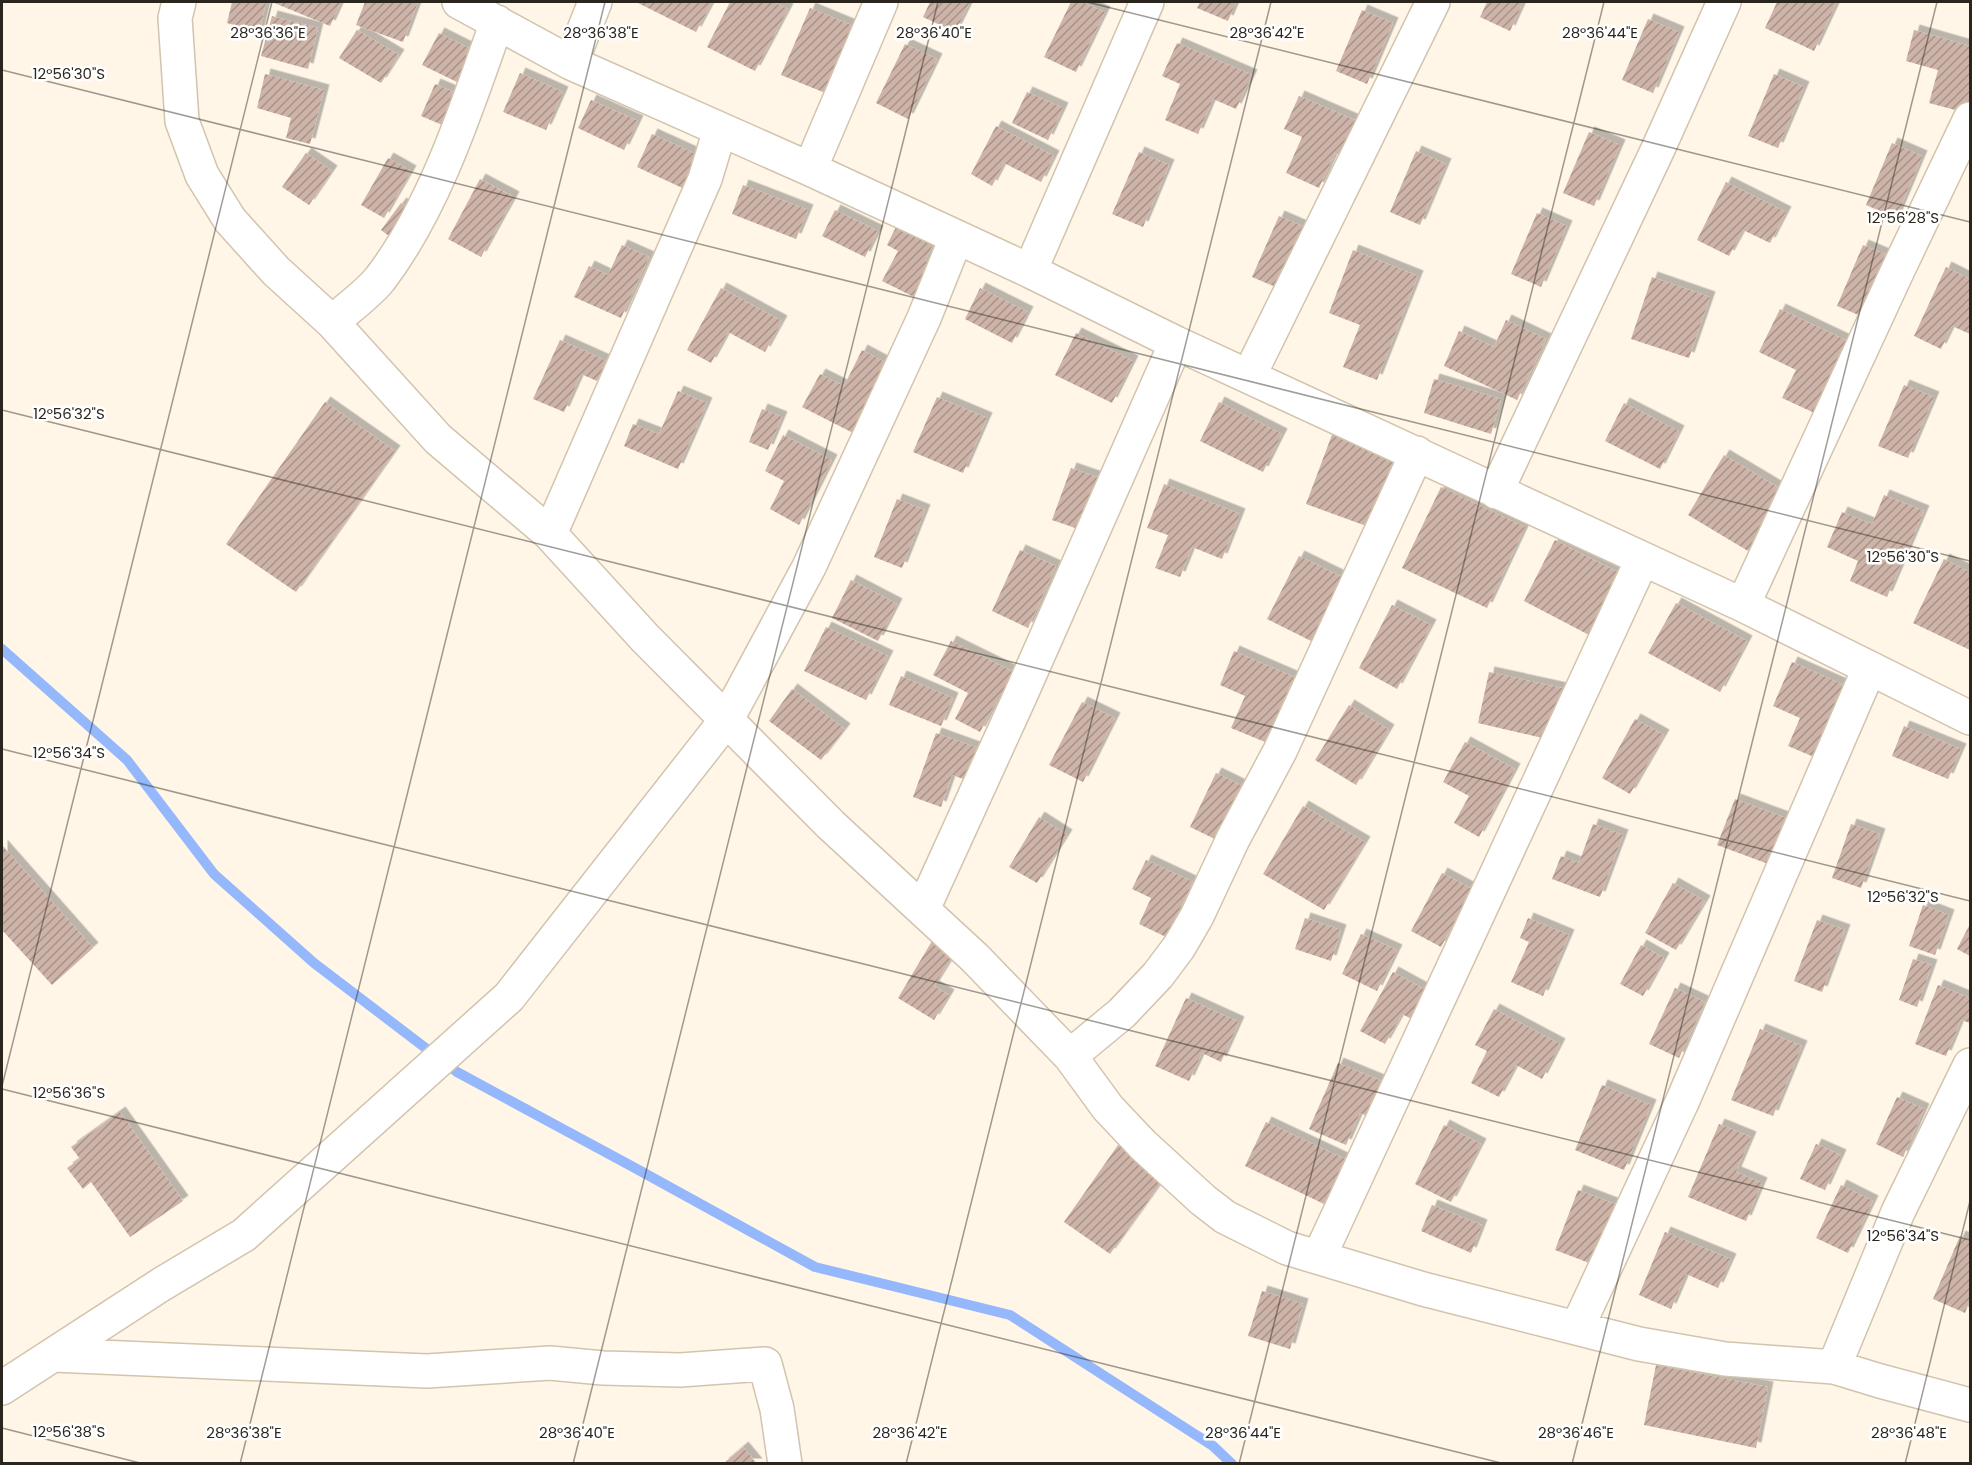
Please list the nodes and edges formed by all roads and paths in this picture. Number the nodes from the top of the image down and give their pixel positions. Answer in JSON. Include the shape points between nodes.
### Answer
{"nodes":[{"id":1,"x":179,"y":2,"type":"edge"},
{"id":2,"x":459,"y":2,"type":"edge"},
{"id":3,"x":595,"y":2,"type":"edge"},
{"id":4,"x":881,"y":2,"type":"edge"},
{"id":5,"x":1147,"y":2,"type":"edge"},
{"id":6,"x":1433,"y":2,"type":"edge"},
{"id":7,"x":1724,"y":2,"type":"edge"},
{"id":8,"x":498,"y":22,"type":"junction"},
{"id":9,"x":571,"y":63,"type":"junction"},
{"id":10,"x":1971,"y":119,"type":"edge"},
{"id":11,"x":720,"y":130,"type":"junction"},
{"id":12,"x":810,"y":169,"type":"junction"},
{"id":13,"x":956,"y":238,"type":"junction"},
{"id":14,"x":1030,"y":271,"type":"junction"},
{"id":15,"x":332,"y":322,"type":"junction"},
{"id":16,"x":1176,"y":343,"type":"junction"},
{"id":17,"x":1249,"y":376,"type":"junction"},
{"id":18,"x":1417,"y":453,"type":"junction"},
{"id":19,"x":1496,"y":492,"type":"junction"},
{"id":20,"x":550,"y":534,"type":"junction"},
{"id":21,"x":1642,"y":560,"type":"junction"},
{"id":22,"x":1743,"y":605,"type":"junction"},
{"id":23,"x":1869,"y":669,"type":"junction"},
{"id":24,"x":1969,"y":713,"type":"edge"},
{"id":25,"x":727,"y":719,"type":"junction"},
{"id":26,"x":923,"y":909,"type":"junction"},
{"id":27,"x":1070,"y":1056,"type":"junction"},
{"id":28,"x":1971,"y":1065,"type":"edge"},
{"id":29,"x":1318,"y":1257,"type":"junction"},
{"id":30,"x":1577,"y":1328,"type":"junction"},
{"id":31,"x":52,"y":1355,"type":"junction"},
{"id":32,"x":1834,"y":1367,"type":"junction"},
{"id":33,"x":2,"y":1388,"type":"edge"},
{"id":34,"x":1971,"y":1405,"type":"edge"},
{"id":35,"x":785,"y":1464,"type":"edge"}],
"edges":[{"from":1,"to":15,"type":"street","via":[[175,18],[182,121],[202,175],[230,220],[276,271]]},
{"from":2,"to":8,"type":"street"},
{"from":3,"to":9,"type":"street"},
{"from":4,"to":12,"type":"street"},
{"from":5,"to":14,"type":"street"},
{"from":6,"to":17,"type":"street"},
{"from":7,"to":19,"type":"street"},
{"from":8,"to":9,"type":"street"},
{"from":8,"to":15,"type":"street","via":[[425,208],[378,281]]},
{"from":9,"to":11,"type":"street"},
{"from":10,"to":22,"type":"street"},
{"from":11,"to":12,"type":"street"},
{"from":11,"to":20,"type":"street","via":[[705,178]]},
{"from":12,"to":13,"type":"street"},
{"from":13,"to":14,"type":"street"},
{"from":13,"to":25,"type":"street","via":[[924,318],[809,567]]},
{"from":14,"to":16,"type":"street"},
{"from":15,"to":20,"type":"street","via":[[438,439]]},
{"from":16,"to":17,"type":"street"},
{"from":16,"to":26,"type":"street"},
{"from":17,"to":18,"type":"street"},
{"from":18,"to":19,"type":"street"},
{"from":18,"to":27,"type":"street","via":[[1280,751],[1197,916],[1151,982],[1122,1013]]},
{"from":19,"to":21,"type":"street"},
{"from":20,"to":25,"type":"street","via":[[645,638]]},
{"from":21,"to":22,"type":"street"},
{"from":21,"to":29,"type":"street"},
{"from":22,"to":23,"type":"street"},
{"from":23,"to":24,"type":"street"},
{"from":23,"to":30,"type":"street","via":[[1683,1100]]},
{"from":25,"to":26,"type":"street","via":[[831,825]]},
{"from":25,"to":31,"type":"street","via":[[508,997],[244,1235]]},
{"from":26,"to":27,"type":"street"},
{"from":27,"to":29,"type":"street","via":[[1108,1108],[1203,1200],[1260,1236]]},
{"from":28,"to":32,"type":"street","via":[[1898,1212]]},
{"from":29,"to":30,"type":"street","via":[[1423,1289]]},
{"from":30,"to":32,"type":"street","via":[[1725,1359]]},
{"from":31,"to":33,"type":"street"},
{"from":31,"to":35,"type":"street","via":[[427,1371],[550,1362],[680,1370],[765,1364]]},
{"from":32,"to":34,"type":"street"}]}
